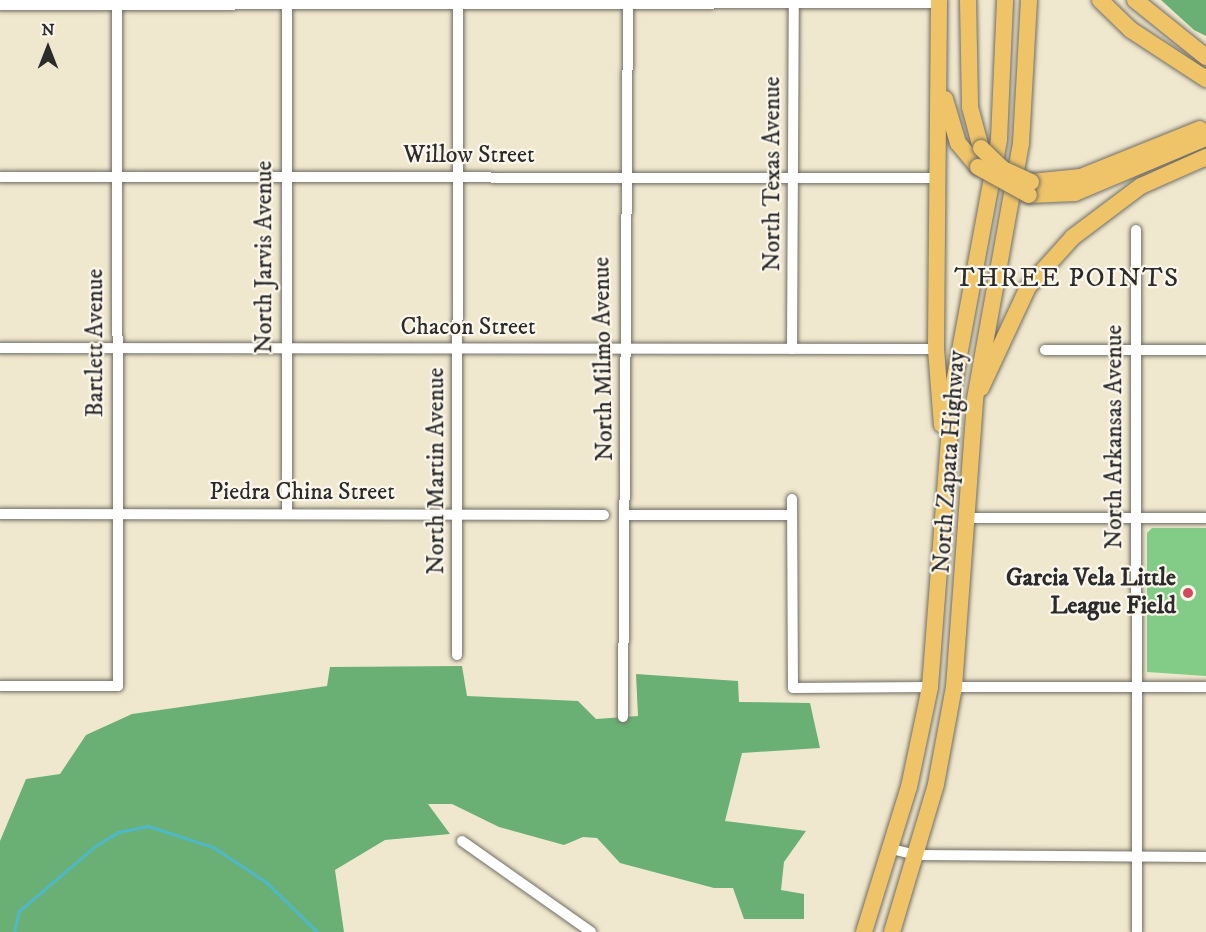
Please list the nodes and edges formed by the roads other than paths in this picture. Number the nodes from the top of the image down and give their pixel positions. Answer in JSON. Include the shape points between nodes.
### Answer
{"nodes":[{"id":1,"x":968,"y":0,"type":"edge"},
{"id":2,"x":1005,"y":0,"type":"edge"},
{"id":3,"x":1029,"y":0,"type":"edge"},
{"id":4,"x":1100,"y":0,"type":"edge"},
{"id":5,"x":1135,"y":0,"type":"edge"},
{"id":6,"x":939,"y":1,"type":"edge"},
{"id":7,"x":287,"y":2,"type":"edge"},
{"id":8,"x":458,"y":2,"type":"edge"},
{"id":9,"x":628,"y":2,"type":"edge"},
{"id":10,"x":794,"y":2,"type":"edge"},
{"id":11,"x":117,"y":3,"type":"edge"},
{"id":12,"x":0,"y":5,"type":"edge"},
{"id":13,"x":1206,"y":57,"type":"edge"},
{"id":14,"x":939,"y":74,"type":"junction"},
{"id":15,"x":1206,"y":79,"type":"edge"},
{"id":16,"x":1206,"y":128,"type":"edge"},
{"id":17,"x":1206,"y":138,"type":"edge"},
{"id":18,"x":1206,"y":157,"type":"edge"},
{"id":19,"x":0,"y":177,"type":"edge"},
{"id":20,"x":116,"y":177,"type":"junction"},
{"id":21,"x":285,"y":177,"type":"junction"},
{"id":22,"x":458,"y":177,"type":"junction"},
{"id":23,"x":625,"y":177,"type":"junction"},
{"id":24,"x":794,"y":177,"type":"junction"},
{"id":25,"x":938,"y":177,"type":"junction"},
{"id":26,"x":1030,"y":188,"type":"junction"},
{"id":27,"x":1137,"y":230,"type":"dead end"},
{"id":28,"x":0,"y":348,"type":"edge"},
{"id":29,"x":117,"y":348,"type":"junction"},
{"id":30,"x":287,"y":349,"type":"junction"},
{"id":31,"x":458,"y":349,"type":"junction"},
{"id":32,"x":623,"y":349,"type":"junction"},
{"id":33,"x":792,"y":349,"type":"junction"},
{"id":34,"x":936,"y":349,"type":"junction"},
{"id":35,"x":1045,"y":350,"type":"dead end"},
{"id":36,"x":1136,"y":350,"type":"junction"},
{"id":37,"x":1206,"y":350,"type":"edge"},
{"id":38,"x":975,"y":399,"type":"junction"},
{"id":39,"x":947,"y":488,"type":"junction"},
{"id":40,"x":792,"y":499,"type":"dead end"},
{"id":41,"x":0,"y":514,"type":"edge"},
{"id":42,"x":118,"y":514,"type":"junction"},
{"id":43,"x":287,"y":514,"type":"junction"},
{"id":44,"x":458,"y":514,"type":"junction"},
{"id":45,"x":604,"y":515,"type":"dead end"},
{"id":46,"x":628,"y":515,"type":"junction"},
{"id":47,"x":792,"y":515,"type":"junction"},
{"id":48,"x":970,"y":518,"type":"junction"},
{"id":49,"x":1135,"y":518,"type":"junction"},
{"id":50,"x":1206,"y":518,"type":"edge"},
{"id":51,"x":457,"y":655,"type":"dead end"},
{"id":52,"x":0,"y":686,"type":"edge"},
{"id":53,"x":930,"y":687,"type":"junction"},
{"id":54,"x":954,"y":687,"type":"junction"},
{"id":55,"x":1137,"y":687,"type":"junction"},
{"id":56,"x":1206,"y":687,"type":"edge"},
{"id":57,"x":623,"y":717,"type":"dead end"},
{"id":58,"x":462,"y":840,"type":"dead end"},
{"id":59,"x":891,"y":849,"type":"junction"},
{"id":60,"x":917,"y":855,"type":"junction"},
{"id":61,"x":1136,"y":856,"type":"junction"},
{"id":62,"x":1206,"y":857,"type":"edge"},
{"id":63,"x":591,"y":932,"type":"edge"},
{"id":64,"x":864,"y":932,"type":"edge"},
{"id":65,"x":892,"y":932,"type":"edge"},
{"id":66,"x":1137,"y":932,"type":"edge"}],
"edges":[{"from":1,"to":26,"type":"main road","bridge":true,"via":[[970,107],[981,148]]},
{"from":2,"to":39,"type":"main road","name":"North Zapata Highway","via":[[999,139],[958,349]]},
{"from":3,"to":38,"type":"main road","name":"North Zapata Highway","via":[[1021,143]]},
{"from":4,"to":15,"type":"main road","via":[[1131,30]]},
{"from":5,"to":13,"type":"main road"},
{"from":6,"to":10,"type":"street"},
{"from":6,"to":14,"type":"main road"},
{"from":7,"to":8,"type":"street"},
{"from":7,"to":11,"type":"street"},
{"from":7,"to":21,"type":"street","name":"North Jarvis Avenue"},
{"from":8,"to":9,"type":"street"},
{"from":8,"to":22,"type":"street","name":"North Martin Avenue"},
{"from":9,"to":10,"type":"street"},
{"from":9,"to":23,"type":"street","name":"North Milmo Avenue"},
{"from":10,"to":24,"type":"street","name":"North Texas Avenue"},
{"from":11,"to":12,"type":"street"},
{"from":11,"to":20,"type":"street","name":"Bartlett Avenue"},
{"from":14,"to":25,"type":"main road"},
{"from":14,"to":26,"type":"main road","bridge":true,"via":[[952,130],[978,167]]},
{"from":16,"to":26,"type":"main road","via":[[1074,179]]},
{"from":17,"to":26,"type":"main road","via":[[1075,193]]},
{"from":18,"to":38,"type":"main road","via":[[1141,186],[1073,237],[1028,287]]},
{"from":19,"to":20,"type":"street","name":"Willow Street"},
{"from":20,"to":21,"type":"street","name":"Willow Street"},
{"from":20,"to":29,"type":"street","name":"Bartlett Avenue"},
{"from":21,"to":22,"type":"street","name":"Willow Street"},
{"from":21,"to":30,"type":"street","name":"North Jarvis Avenue"},
{"from":22,"to":23,"type":"street","name":"Willow Street"},
{"from":22,"to":31,"type":"street","name":"North Martin Avenue"},
{"from":23,"to":24,"type":"street","name":"Willow Street"},
{"from":23,"to":32,"type":"street","name":"North Milmo Avenue"},
{"from":24,"to":25,"type":"street","name":"Willow Street"},
{"from":24,"to":33,"type":"street","name":"North Texas Avenue"},
{"from":25,"to":34,"type":"main road"},
{"from":27,"to":36,"type":"street","name":"North Arkansas Avenue"},
{"from":28,"to":29,"type":"street","name":"Chacon Street"},
{"from":29,"to":30,"type":"street","name":"Chacon Street"},
{"from":29,"to":42,"type":"street","name":"Bartlett Avenue"},
{"from":30,"to":31,"type":"street","name":"Chacon Street"},
{"from":30,"to":43,"type":"street","name":"North Jarvis Avenue"},
{"from":31,"to":32,"type":"street","name":"Chacon Street"},
{"from":31,"to":44,"type":"street","name":"North Martin Avenue"},
{"from":32,"to":33,"type":"street","name":"Chacon Street"},
{"from":32,"to":46,"type":"street","name":"North Milmo Avenue"},
{"from":33,"to":34,"type":"street","name":"Chacon Street"},
{"from":34,"to":39,"type":"main road"},
{"from":35,"to":36,"type":"street"},
{"from":36,"to":37,"type":"street"},
{"from":36,"to":49,"type":"street","name":"North Arkansas Avenue"},
{"from":38,"to":48,"type":"main road","name":"North Zapata Highway"},
{"from":39,"to":53,"type":"main road","name":"North Zapata Highway"},
{"from":40,"to":47,"type":"street"},
{"from":41,"to":42,"type":"street","name":"Piedra China Street"},
{"from":42,"to":43,"type":"street","name":"Piedra China Street"},
{"from":42,"to":52,"type":"street","name":"Bartlett Avenue","via":[[118,686]]},
{"from":43,"to":44,"type":"street","name":"Piedra China Street"},
{"from":44,"to":45,"type":"street","name":"Piedra China Street"},
{"from":44,"to":51,"type":"street","name":"North Martin Avenue"},
{"from":46,"to":47,"type":"street"},
{"from":46,"to":57,"type":"street","name":"North Milmo Avenue"},
{"from":47,"to":53,"type":"street","via":[[793,688]]},
{"from":48,"to":49,"type":"street"},
{"from":48,"to":54,"type":"main road","name":"North Zapata Highway"},
{"from":49,"to":50,"type":"street"},
{"from":49,"to":55,"type":"street","name":"North Arkansas Avenue"},
{"from":53,"to":59,"type":"main road","name":"North Zapata Highway"},
{"from":54,"to":55,"type":"street"},
{"from":54,"to":60,"type":"main road","name":"North Zapata Highway"},
{"from":55,"to":56,"type":"street"},
{"from":55,"to":61,"type":"street","name":"North Arkansas Avenue"},
{"from":58,"to":63,"type":"street"},
{"from":59,"to":60,"type":"street"},
{"from":59,"to":64,"type":"main road","name":"North Zapata Highway"},
{"from":60,"to":61,"type":"street"},
{"from":60,"to":65,"type":"main road","name":"North Zapata Highway"},
{"from":61,"to":62,"type":"street"},
{"from":61,"to":66,"type":"street","name":"North Arkansas Avenue"}]}
